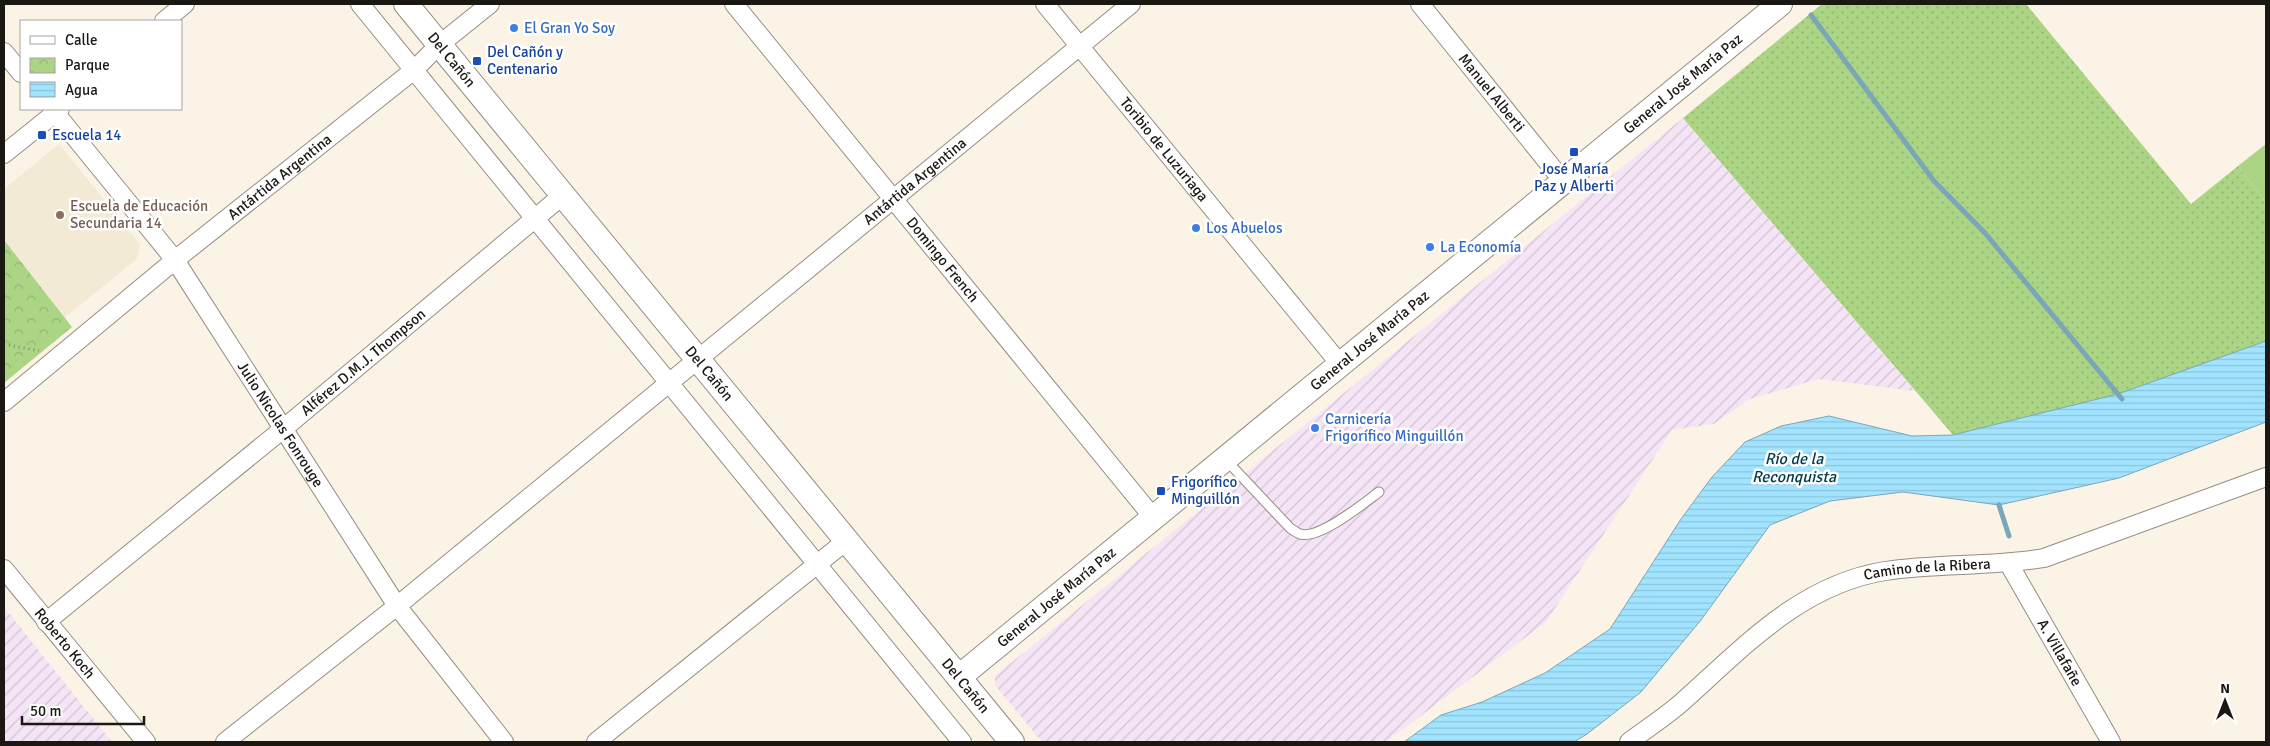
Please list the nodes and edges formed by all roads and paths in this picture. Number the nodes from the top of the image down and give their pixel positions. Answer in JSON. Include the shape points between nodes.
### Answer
{"nodes":[{"id":1,"x":185,"y":4,"type":"edge"},
{"id":2,"x":360,"y":4,"type":"edge"},
{"id":3,"x":406,"y":4,"type":"edge"},
{"id":4,"x":490,"y":4,"type":"edge"},
{"id":5,"x":734,"y":4,"type":"edge"},
{"id":6,"x":1046,"y":4,"type":"edge"},
{"id":7,"x":1131,"y":4,"type":"edge"},
{"id":8,"x":1420,"y":4,"type":"edge"},
{"id":9,"x":1780,"y":4,"type":"edge"},
{"id":10,"x":165,"y":20,"type":"edge"},
{"id":11,"x":439,"y":45,"type":"junction"},
{"id":12,"x":1080,"y":46,"type":"junction"},
{"id":13,"x":4,"y":52,"type":"edge"},
{"id":14,"x":414,"y":70,"type":"junction"},
{"id":15,"x":20,"y":72,"type":"edge"},
{"id":16,"x":55,"y":110,"type":"edge"},
{"id":17,"x":4,"y":154,"type":"edge"},
{"id":18,"x":1563,"y":181,"type":"junction"},
{"id":19,"x":563,"y":195,"type":"junction"},
{"id":20,"x":892,"y":198,"type":"junction"},
{"id":21,"x":534,"y":219,"type":"junction"},
{"id":22,"x":175,"y":260,"type":"junction"},
{"id":23,"x":4,"y":344,"type":"edge"},
{"id":24,"x":39,"y":351,"type":"dead end"},
{"id":25,"x":697,"y":358,"type":"junction"},
{"id":26,"x":1340,"y":364,"type":"junction"},
{"id":27,"x":667,"y":382,"type":"junction"},
{"id":28,"x":4,"y":402,"type":"edge"},
{"id":29,"x":282,"y":429,"type":"junction"},
{"id":30,"x":1224,"y":458,"type":"junction"},
{"id":31,"x":2266,"y":477,"type":"edge"},
{"id":32,"x":1379,"y":492,"type":"dead end"},
{"id":33,"x":1152,"y":516,"type":"junction"},
{"id":34,"x":846,"y":541,"type":"junction"},
{"id":35,"x":2009,"y":564,"type":"junction"},
{"id":36,"x":816,"y":565,"type":"junction"},
{"id":37,"x":4,"y":569,"type":"edge"},
{"id":38,"x":397,"y":606,"type":"junction"},
{"id":39,"x":46,"y":622,"type":"junction"},
{"id":40,"x":959,"y":677,"type":"junction"},
{"id":41,"x":146,"y":742,"type":"edge"},
{"id":42,"x":225,"y":742,"type":"edge"},
{"id":43,"x":504,"y":742,"type":"edge"},
{"id":44,"x":596,"y":742,"type":"edge"},
{"id":45,"x":962,"y":742,"type":"edge"},
{"id":46,"x":1011,"y":742,"type":"edge"},
{"id":47,"x":1629,"y":742,"type":"edge"},
{"id":48,"x":2111,"y":742,"type":"edge"}],
"edges":[{"from":1,"to":10,"type":"street"},
{"from":2,"to":14,"type":"street"},
{"from":3,"to":11,"type":"street","name":"Del Cañón"},
{"from":4,"to":11,"type":"street","name":"Antártida Argentina"},
{"from":5,"to":20,"type":"street","name":"Domingo French"},
{"from":6,"to":12,"type":"street","name":"Toribio de Luzuriaga"},
{"from":7,"to":12,"type":"street","name":"Antártida Argentina"},
{"from":8,"to":18,"type":"street","name":"Manuel Alberti"},
{"from":9,"to":18,"type":"street","name":"General José María Paz"},
{"from":11,"to":14,"type":"street","name":"Antártida Argentina"},
{"from":11,"to":19,"type":"street","name":"Del Cañón"},
{"from":12,"to":20,"type":"street","name":"Antártida Argentina"},
{"from":12,"to":26,"type":"street","name":"Toribio de Luzuriaga"},
{"from":13,"to":15,"type":"street"},
{"from":14,"to":21,"type":"street"},
{"from":14,"to":22,"type":"street","name":"Antártida Argentina"},
{"from":16,"to":17,"type":"street"},
{"from":16,"to":22,"type":"street","name":"Julio Nicolas Fonrouge"},
{"from":18,"to":26,"type":"street","name":"General José María Paz"},
{"from":19,"to":21,"type":"street","name":"Alférez D.M.J. Thompson"},
{"from":19,"to":25,"type":"street","name":"Del Cañón"},
{"from":20,"to":25,"type":"street","name":"Antártida Argentina"},
{"from":20,"to":33,"type":"street","name":"Domingo French"},
{"from":21,"to":27,"type":"street"},
{"from":21,"to":29,"type":"street","name":"Alférez D.M.J. Thompson"},
{"from":22,"to":28,"type":"street","name":"Antártida Argentina"},
{"from":22,"to":29,"type":"street","name":"Julio Nicolas Fonrouge"},
{"from":23,"to":24,"type":"path"},
{"from":25,"to":27,"type":"street","name":"Antártida Argentina"},
{"from":25,"to":34,"type":"street","name":"Del Cañón"},
{"from":26,"to":30,"type":"street","name":"General José María Paz"},
{"from":27,"to":36,"type":"street"},
{"from":27,"to":38,"type":"street","name":"Antártida Argentina"},
{"from":29,"to":38,"type":"street","name":"Julio Nicolas Fonrouge"},
{"from":29,"to":39,"type":"street","name":"Alférez D.M.J. Thompson"},
{"from":30,"to":32,"type":"lane","via":[[1290,528],[1302,534],[1317,532],[1344,518]]},
{"from":30,"to":33,"type":"street","name":"General José María Paz"},
{"from":31,"to":35,"type":"street","name":"Camino de la Ribera","via":[[2094,542],[2044,558]]},
{"from":33,"to":40,"type":"street","name":"General José María Paz"},
{"from":34,"to":36,"type":"street"},
{"from":34,"to":40,"type":"street","name":"Del Cañón"},
{"from":35,"to":47,"type":"street","name":"Camino de la Ribera","via":[[1884,571],[1814,594],[1787,610],[1679,704]]},
{"from":35,"to":48,"type":"street","name":"A. Villafañe"},
{"from":36,"to":44,"type":"street"},
{"from":36,"to":45,"type":"street"},
{"from":37,"to":39,"type":"street","name":"Roberto Koch"},
{"from":38,"to":42,"type":"street","name":"Antártida Argentina"},
{"from":38,"to":43,"type":"street","name":"Julio Nicolas Fonrouge"},
{"from":39,"to":41,"type":"street","name":"Roberto Koch"},
{"from":40,"to":46,"type":"street","name":"Del Cañón"}]}
